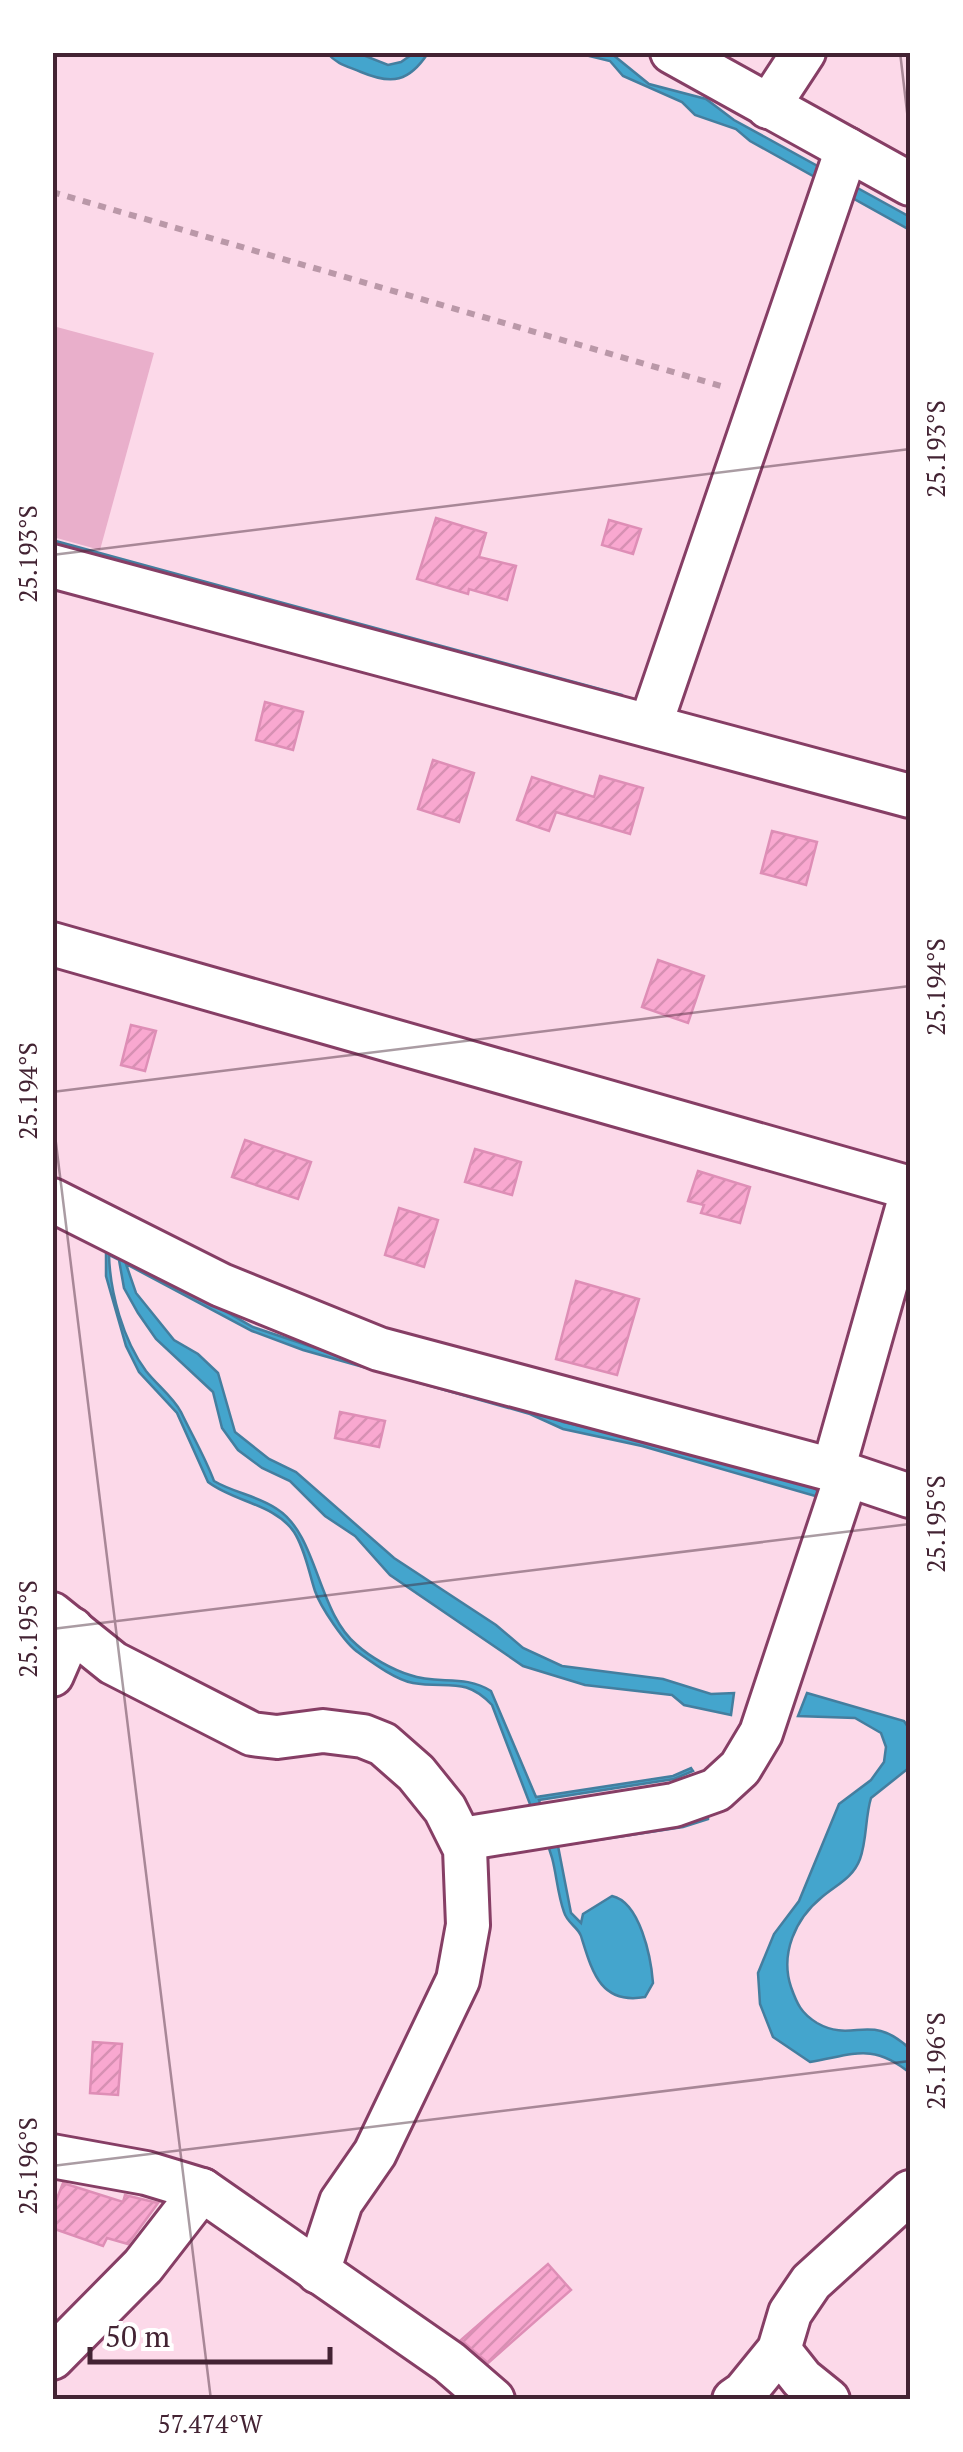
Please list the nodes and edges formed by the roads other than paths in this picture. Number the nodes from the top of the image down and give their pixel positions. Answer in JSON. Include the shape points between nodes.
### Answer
{"nodes":[{"id":1,"x":672,"y":52,"type":"edge"},
{"id":2,"x":804,"y":52,"type":"edge"},
{"id":3,"x":768,"y":107,"type":"junction"},
{"id":4,"x":846,"y":149,"type":"junction"},
{"id":5,"x":910,"y":184,"type":"edge"},
{"id":6,"x":52,"y":566,"type":"edge"},
{"id":7,"x":650,"y":726,"type":"junction"},
{"id":8,"x":910,"y":796,"type":"edge"},
{"id":9,"x":52,"y":944,"type":"edge"},
{"id":10,"x":910,"y":1188,"type":"edge"},
{"id":11,"x":910,"y":1198,"type":"edge"},
{"id":12,"x":52,"y":1200,"type":"edge"},
{"id":13,"x":840,"y":1474,"type":"junction"},
{"id":14,"x":910,"y":1496,"type":"edge"},
{"id":15,"x":62,"y":1621,"type":"edge"},
{"id":16,"x":52,"y":1676,"type":"edge"},
{"id":17,"x":462,"y":1839,"type":"junction"},
{"id":18,"x":52,"y":2156,"type":"edge"},
{"id":19,"x":202,"y":2190,"type":"junction"},
{"id":20,"x":910,"y":2192,"type":"edge"},
{"id":21,"x":318,"y":2272,"type":"junction"},
{"id":22,"x":780,"y":2350,"type":"junction"},
{"id":23,"x":52,"y":2358,"type":"edge"},
{"id":24,"x":494,"y":2400,"type":"edge"},
{"id":25,"x":734,"y":2400,"type":"edge"},
{"id":26,"x":828,"y":2400,"type":"edge"}],
"edges":[{"from":1,"to":3,"type":"street"},
{"from":2,"to":3,"type":"street"},
{"from":3,"to":4,"type":"street"},
{"from":4,"to":5,"type":"street"},
{"from":4,"to":7,"type":"street"},
{"from":6,"to":7,"type":"street"},
{"from":7,"to":8,"type":"street"},
{"from":9,"to":10,"type":"street"},
{"from":11,"to":13,"type":"street"},
{"from":12,"to":13,"type":"street","via":[[221,1285],[380,1349]]},
{"from":13,"to":14,"type":"street"},
{"from":13,"to":17,"type":"street","via":[[761,1733],[740,1768],[716,1790],[674,1805]]},
{"from":15,"to":16,"type":"street"},
{"from":15,"to":17,"type":"street","via":[[114,1663],[252,1734],[323,1731],[384,1744],[445,1808]]},
{"from":17,"to":21,"type":"street","via":[[468,1925],[458,1980],[374,2153],[342,2202]]},
{"from":18,"to":19,"type":"street"},
{"from":19,"to":21,"type":"street"},
{"from":19,"to":23,"type":"street","via":[[143,2266]]},
{"from":20,"to":22,"type":"street","via":[[811,2282],[790,2312]]},
{"from":21,"to":24,"type":"street"},
{"from":22,"to":25,"type":"street"},
{"from":22,"to":26,"type":"street"}]}
